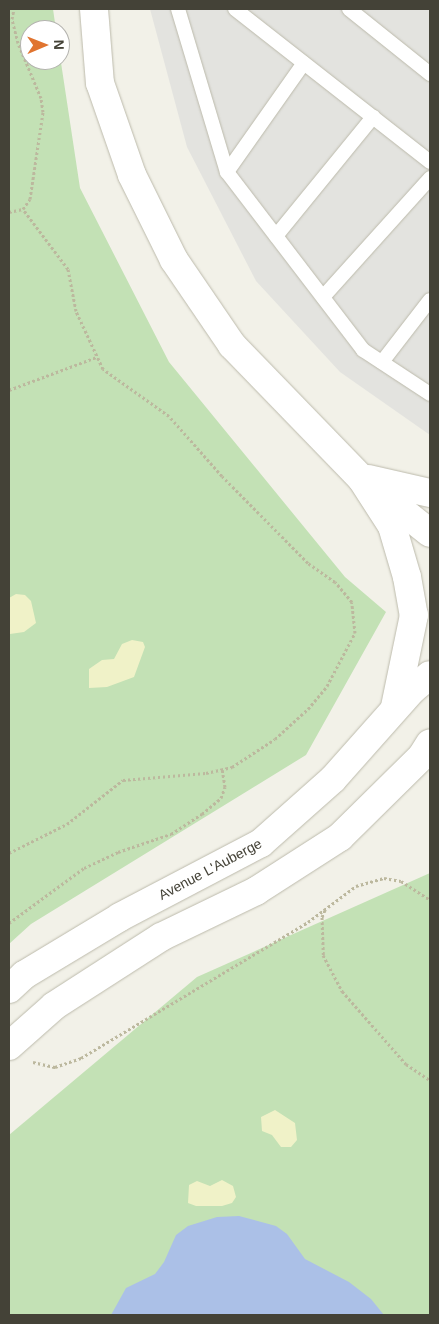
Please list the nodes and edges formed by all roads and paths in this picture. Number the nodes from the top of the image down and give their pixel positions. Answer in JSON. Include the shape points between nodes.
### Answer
{"nodes":[{"id":1,"x":14,"y":9,"type":"edge"},
{"id":2,"x":94,"y":9,"type":"edge"},
{"id":3,"x":178,"y":9,"type":"edge"},
{"id":4,"x":235,"y":9,"type":"edge"},
{"id":5,"x":349,"y":9,"type":"edge"},
{"id":6,"x":304,"y":63,"type":"junction"},
{"id":7,"x":430,"y":74,"type":"edge"},
{"id":8,"x":373,"y":117,"type":"junction"},
{"id":9,"x":430,"y":162,"type":"edge"},
{"id":10,"x":227,"y":172,"type":"junction"},
{"id":11,"x":430,"y":178,"type":"edge"},
{"id":12,"x":23,"y":209,"type":"junction"},
{"id":13,"x":9,"y":212,"type":"edge"},
{"id":14,"x":276,"y":236,"type":"junction"},
{"id":15,"x":323,"y":297,"type":"junction"},
{"id":16,"x":430,"y":300,"type":"edge"},
{"id":17,"x":97,"y":357,"type":"junction"},
{"id":18,"x":382,"y":362,"type":"junction"},
{"id":19,"x":9,"y":390,"type":"edge"},
{"id":20,"x":430,"y":394,"type":"edge"},
{"id":21,"x":361,"y":478,"type":"junction"},
{"id":22,"x":430,"y":493,"type":"edge"},
{"id":23,"x":430,"y":533,"type":"edge"},
{"id":24,"x":430,"y":675,"type":"edge"},
{"id":25,"x":395,"y":709,"type":"junction"},
{"id":26,"x":427,"y":750,"type":"edge"},
{"id":27,"x":222,"y":769,"type":"junction"},
{"id":28,"x":9,"y":853,"type":"edge"},
{"id":29,"x":430,"y":900,"type":"edge"},
{"id":30,"x":326,"y":908,"type":"junction"},
{"id":31,"x":9,"y":923,"type":"edge"},
{"id":32,"x":9,"y":989,"type":"edge"},
{"id":33,"x":12,"y":1044,"type":"edge"},
{"id":34,"x":430,"y":1080,"type":"edge"}],
"edges":[{"from":1,"to":12,"type":"path","via":[[12,19],[18,43],[41,98],[43,112],[30,199]]},
{"from":2,"to":21,"type":"street","via":[[100,83],[132,175],[174,260],[232,345]]},
{"from":3,"to":10,"type":"lane"},
{"from":4,"to":6,"type":"lane"},
{"from":5,"to":7,"type":"lane"},
{"from":6,"to":8,"type":"lane"},
{"from":6,"to":10,"type":"lane"},
{"from":8,"to":9,"type":"lane"},
{"from":8,"to":14,"type":"lane"},
{"from":10,"to":14,"type":"lane"},
{"from":11,"to":15,"type":"lane"},
{"from":12,"to":13,"type":"path"},
{"from":12,"to":17,"type":"path","via":[[68,269],[76,311]]},
{"from":14,"to":15,"type":"lane"},
{"from":15,"to":18,"type":"lane","via":[[363,350]]},
{"from":16,"to":18,"type":"lane"},
{"from":17,"to":19,"type":"path"},
{"from":17,"to":27,"type":"path","via":[[108,373],[169,416],[222,476],[352,602],[354,634],[327,686],[308,709],[275,739],[232,767]]},
{"from":18,"to":20,"type":"lane"},
{"from":21,"to":22,"type":"street"},
{"from":21,"to":23,"type":"street"},
{"from":21,"to":25,"type":"street","via":[[392,526],[414,615]]},
{"from":24,"to":25,"type":"street","name":"Avenue L'Auberge"},
{"from":25,"to":32,"type":"street","name":"Avenue L'Auberge","via":[[332,779],[261,843],[120,917],[24,975]]},
{"from":26,"to":33,"type":"street","via":[[340,838],[256,891],[161,937],[54,1006]]},
{"from":27,"to":28,"type":"path","via":[[122,780],[67,824]]},
{"from":27,"to":31,"type":"path","via":[[225,787],[222,798],[202,814],[171,834],[118,852],[84,868]]},
{"from":29,"to":30,"type":"path","via":[[401,882],[384,878],[356,886]]},
{"from":30,"to":33,"type":"path","via":[[242,963],[81,1058],[55,1067],[34,1063]]},
{"from":30,"to":34,"type":"path","via":[[322,917],[323,955],[342,991],[406,1064]]}]}
